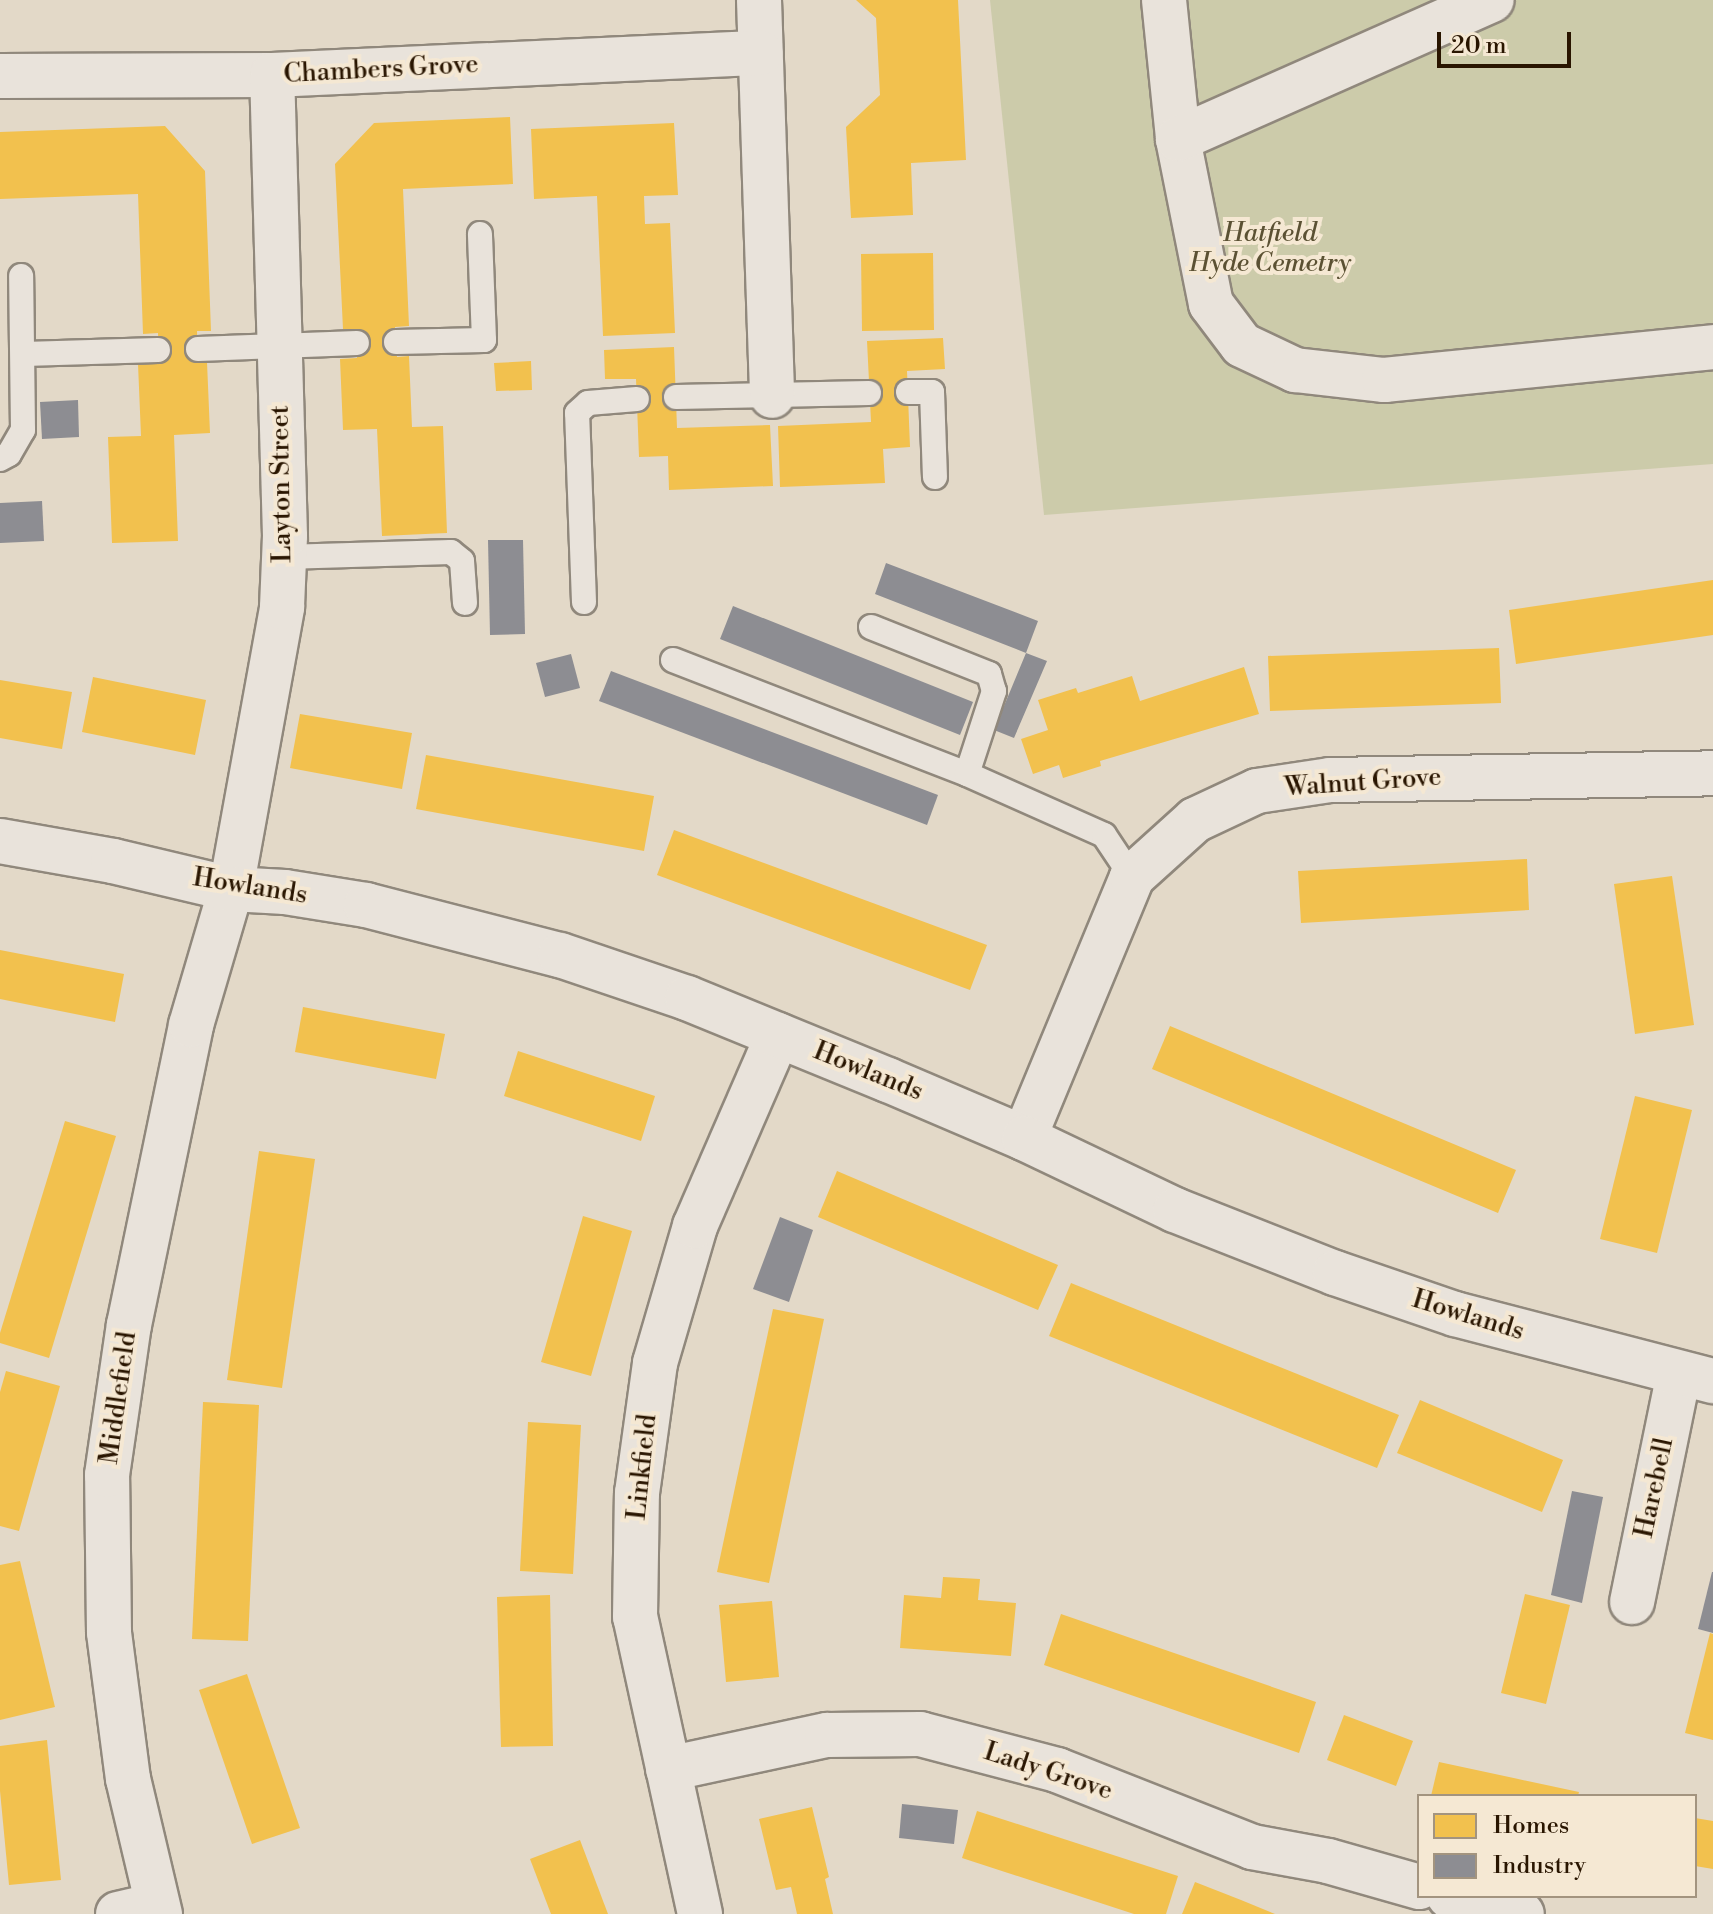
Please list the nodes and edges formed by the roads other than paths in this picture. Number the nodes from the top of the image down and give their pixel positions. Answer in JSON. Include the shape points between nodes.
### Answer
{"nodes":[{"id":1,"x":759,"y":0,"type":"edge"},
{"id":2,"x":1164,"y":0,"type":"edge"},
{"id":3,"x":1492,"y":0,"type":"edge"},
{"id":4,"x":761,"y":53,"type":"junction"},
{"id":5,"x":272,"y":75,"type":"junction"},
{"id":6,"x":0,"y":76,"type":"edge"},
{"id":7,"x":1178,"y":139,"type":"junction"},
{"id":8,"x":480,"y":234,"type":"dead end"},
{"id":9,"x":21,"y":276,"type":"dead end"},
{"id":10,"x":396,"y":342,"type":"dead end"},
{"id":11,"x":357,"y":343,"type":"dead end"},
{"id":12,"x":279,"y":347,"type":"junction"},
{"id":13,"x":1713,"y":347,"type":"edge"},
{"id":14,"x":198,"y":349,"type":"dead end"},
{"id":15,"x":158,"y":350,"type":"dead end"},
{"id":16,"x":24,"y":354,"type":"junction"},
{"id":17,"x":908,"y":392,"type":"dead end"},
{"id":18,"x":869,"y":393,"type":"dead end"},
{"id":19,"x":772,"y":396,"type":"junction"},
{"id":20,"x":676,"y":397,"type":"dead end"},
{"id":21,"x":637,"y":399,"type":"dead end"},
{"id":22,"x":0,"y":459,"type":"edge"},
{"id":23,"x":935,"y":477,"type":"dead end"},
{"id":24,"x":284,"y":557,"type":"junction"},
{"id":25,"x":584,"y":602,"type":"dead end"},
{"id":26,"x":465,"y":603,"type":"dead end"},
{"id":27,"x":871,"y":627,"type":"dead end"},
{"id":28,"x":673,"y":660,"type":"dead end"},
{"id":29,"x":1713,"y":773,"type":"edge"},
{"id":30,"x":967,"y":774,"type":"junction"},
{"id":31,"x":0,"y":841,"type":"edge"},
{"id":32,"x":1132,"y":877,"type":"junction"},
{"id":33,"x":231,"y":889,"type":"junction"},
{"id":34,"x":778,"y":1035,"type":"junction"},
{"id":35,"x":1024,"y":1138,"type":"junction"},
{"id":36,"x":1696,"y":1377,"type":"edge"},
{"id":37,"x":1632,"y":1602,"type":"dead end"},
{"id":38,"x":668,"y":1769,"type":"junction"},
{"id":39,"x":1417,"y":1886,"type":"edge"},
{"id":40,"x":1457,"y":1898,"type":"edge"},
{"id":41,"x":145,"y":1911,"type":"edge"},
{"id":42,"x":700,"y":1914,"type":"edge"},
{"id":43,"x":1522,"y":1914,"type":"edge"}],
"edges":[{"from":1,"to":4,"type":"street"},
{"from":2,"to":7,"type":"street"},
{"from":3,"to":7,"type":"street"},
{"from":4,"to":5,"type":"street","name":"Chambers Grove"},
{"from":4,"to":19,"type":"street"},
{"from":5,"to":6,"type":"street","name":"Chambers Grove"},
{"from":5,"to":12,"type":"street","name":"Layton Street"},
{"from":7,"to":13,"type":"street","via":[[1211,304],[1242,345],[1295,370],[1384,380]]},
{"from":8,"to":10,"type":"lane","via":[[484,340]]},
{"from":9,"to":16,"type":"lane"},
{"from":11,"to":12,"type":"lane"},
{"from":12,"to":14,"type":"lane"},
{"from":12,"to":24,"type":"street","name":"Layton Street"},
{"from":15,"to":16,"type":"lane"},
{"from":16,"to":22,"type":"lane","via":[[23,430]]},
{"from":17,"to":23,"type":"lane","via":[[932,392]]},
{"from":18,"to":19,"type":"lane"},
{"from":19,"to":20,"type":"lane"},
{"from":21,"to":25,"type":"lane","via":[[588,403],[577,413]]},
{"from":24,"to":26,"type":"lane","via":[[451,552],[462,561]]},
{"from":24,"to":33,"type":"street","name":"Layton Street","via":[[282,607]]},
{"from":27,"to":30,"type":"lane","via":[[989,674],[994,691]]},
{"from":28,"to":30,"type":"lane"},
{"from":29,"to":32,"type":"street","name":"Walnut Grove","via":[[1330,780],[1257,791],[1195,820]]},
{"from":30,"to":32,"type":"lane","via":[[1104,835]]},
{"from":31,"to":33,"type":"street","name":"Howlands"},
{"from":32,"to":35,"type":"street","name":"Walnut Grove"},
{"from":33,"to":34,"type":"street","name":"Howlands","via":[[353,903],[445,923],[560,955]]},
{"from":33,"to":41,"type":"street","name":"Middlefield","via":[[188,1040],[129,1325],[107,1475],[109,1632]]},
{"from":34,"to":35,"type":"street","name":"Howlands"},
{"from":34,"to":38,"type":"street","name":"Linkfield","via":[[695,1226],[655,1363],[637,1493],[635,1617]]},
{"from":35,"to":36,"type":"street","name":"Howlands","via":[[1175,1210],[1335,1273],[1455,1314]]},
{"from":36,"to":37,"type":"street","name":"Harebell"},
{"from":38,"to":39,"type":"street","name":"Lady Grove","via":[[827,1735],[920,1734],[1057,1770],[1252,1847],[1328,1861]]},
{"from":38,"to":42,"type":"street","name":"Linkfield"},
{"from":40,"to":43,"type":"street"}]}
